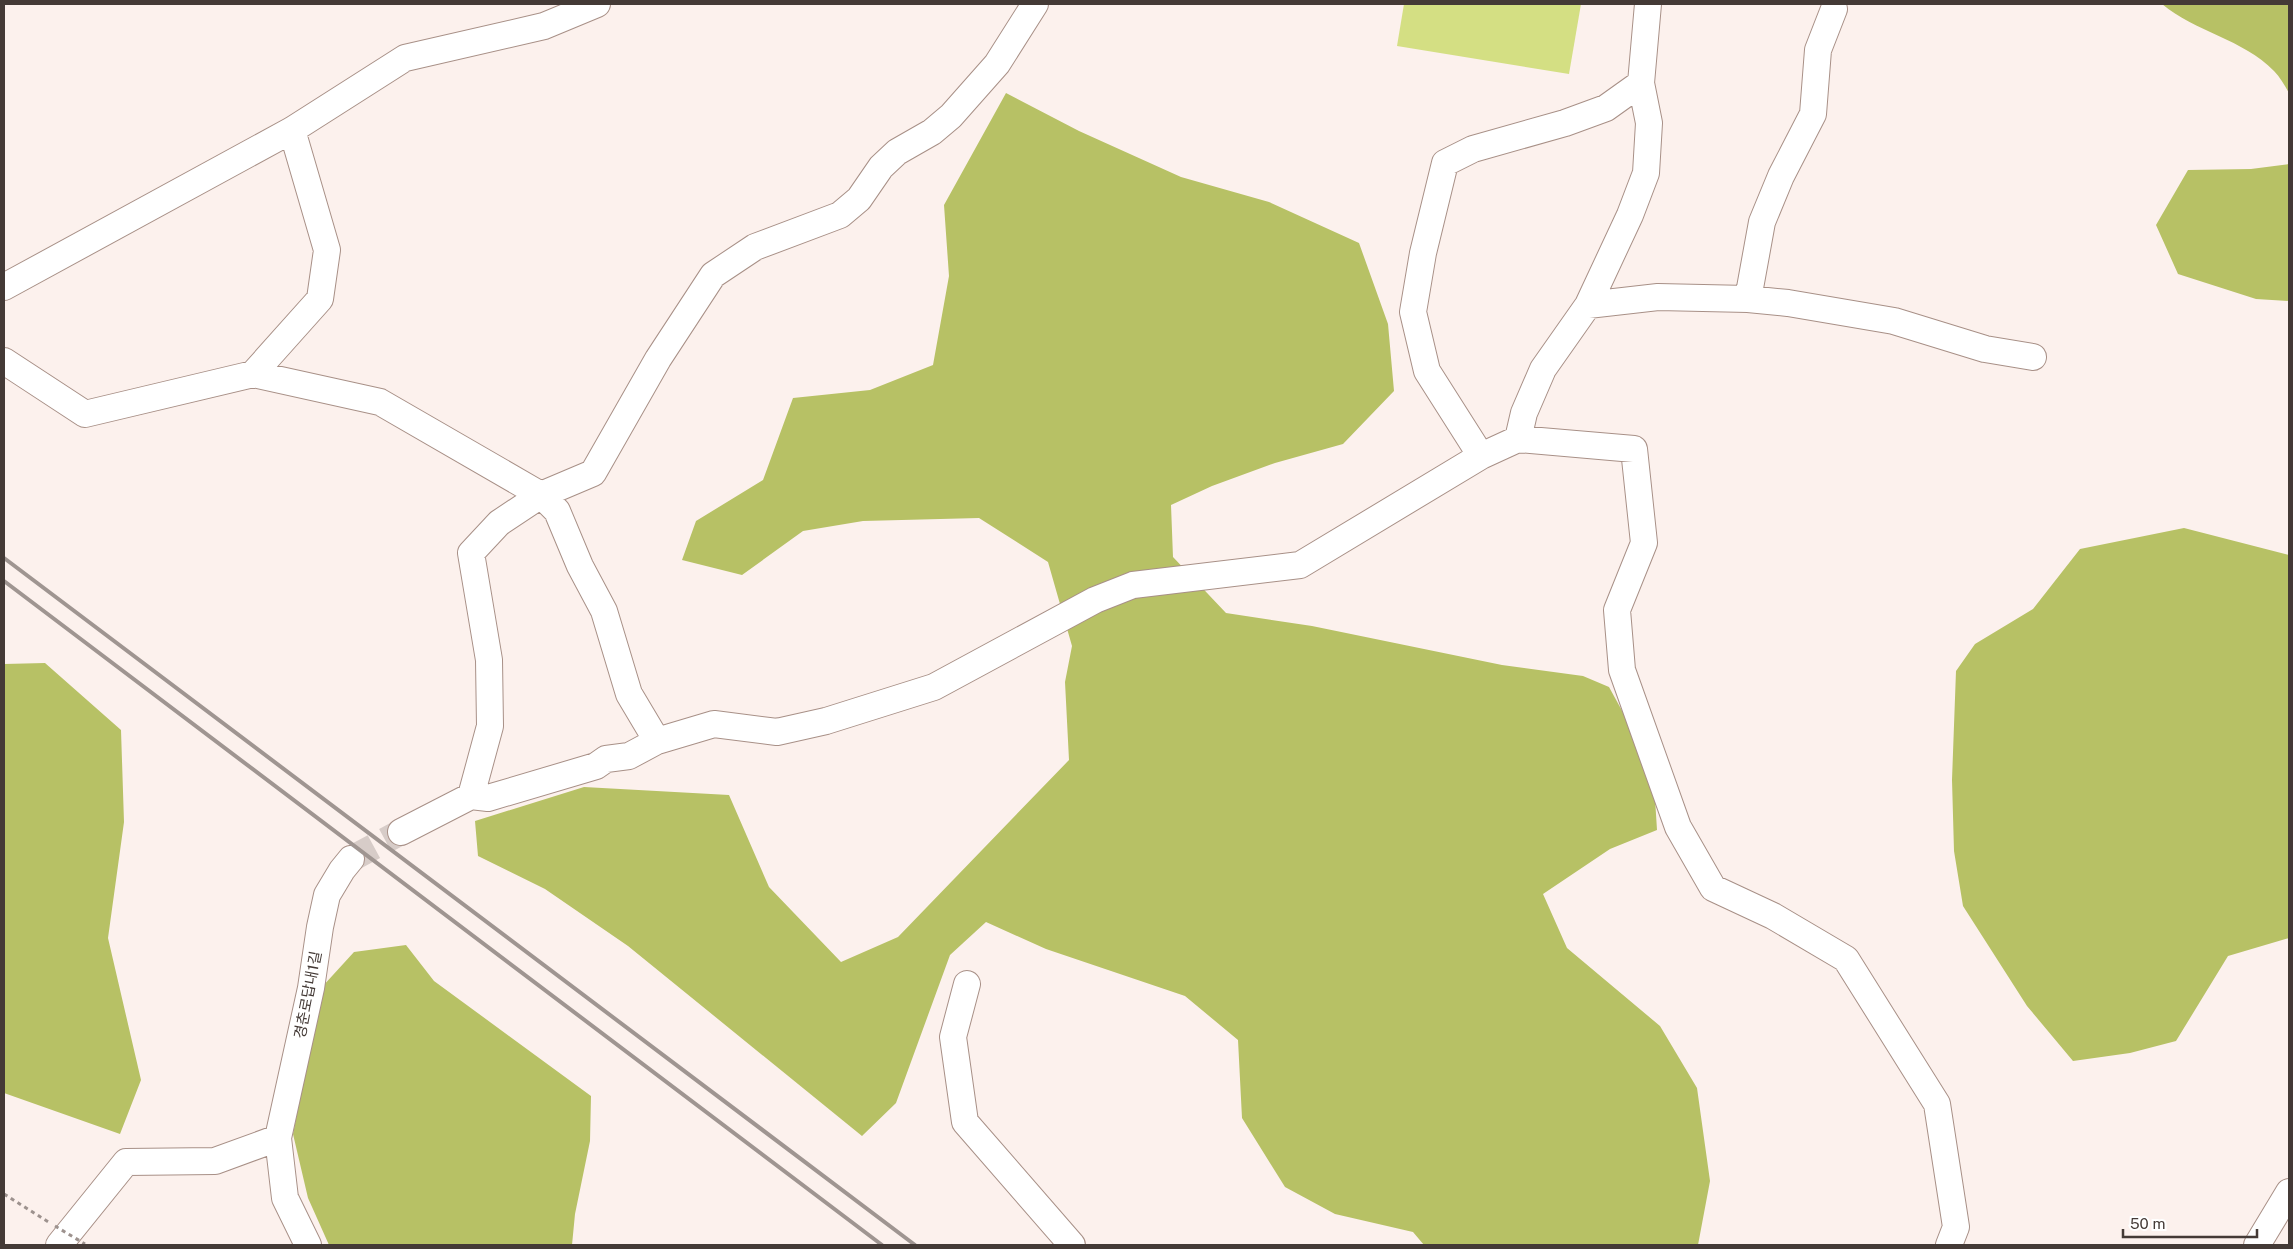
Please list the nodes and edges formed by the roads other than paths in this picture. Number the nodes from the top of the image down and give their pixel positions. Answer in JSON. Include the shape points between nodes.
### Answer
{"nodes":[{"id":1,"x":597,"y":4,"type":"edge"},
{"id":2,"x":1035,"y":4,"type":"edge"},
{"id":3,"x":1648,"y":4,"type":"edge"},
{"id":4,"x":1834,"y":9,"type":"dead end"},
{"id":5,"x":1641,"y":82,"type":"junction"},
{"id":6,"x":292,"y":130,"type":"junction"},
{"id":7,"x":4,"y":287,"type":"edge"},
{"id":8,"x":1748,"y":299,"type":"junction"},
{"id":9,"x":1588,"y":305,"type":"junction"},
{"id":10,"x":2032,"y":357,"type":"dead end"},
{"id":11,"x":4,"y":361,"type":"edge"},
{"id":12,"x":253,"y":374,"type":"junction"},
{"id":13,"x":1518,"y":440,"type":"junction"},
{"id":14,"x":1481,"y":456,"type":"junction"},
{"id":15,"x":541,"y":495,"type":"junction"},
{"id":16,"x":657,"y":741,"type":"junction"},
{"id":17,"x":471,"y":796,"type":"junction"},
{"id":18,"x":401,"y":832,"type":"tunnel mouth"},
{"id":19,"x":351,"y":859,"type":"tunnel mouth"},
{"id":20,"x":967,"y":984,"type":"dead end"},
{"id":21,"x":278,"y":1138,"type":"junction"},
{"id":22,"x":2289,"y":1192,"type":"edge"},
{"id":23,"x":57,"y":1236,"type":"edge"},
{"id":24,"x":308,"y":1245,"type":"edge"},
{"id":25,"x":1072,"y":1245,"type":"edge"},
{"id":26,"x":1949,"y":1245,"type":"edge"},
{"id":27,"x":2257,"y":1245,"type":"edge"}],
"edges":[{"from":1,"to":6,"type":"street","via":[[544,26],[404,58]]},
{"from":2,"to":15,"type":"street","via":[[997,64],[951,116],[932,132],[897,152],[881,167],[859,199],[840,215],[755,247],[713,275],[658,359],[593,473]]},
{"from":3,"to":5,"type":"street"},
{"from":4,"to":8,"type":"street","via":[[1818,50],[1813,114],[1762,222]]},
{"from":5,"to":9,"type":"street","via":[[1649,123],[1646,174]]},
{"from":5,"to":14,"type":"street","via":[[1606,108],[1565,123],[1473,148],[1445,163],[1423,253],[1413,312],[1427,371]]},
{"from":6,"to":7,"type":"street"},
{"from":6,"to":12,"type":"street","via":[[327,250],[320,299]]},
{"from":8,"to":9,"type":"street","via":[[1658,297]]},
{"from":8,"to":10,"type":"street","via":[[1894,321],[1986,348]]},
{"from":9,"to":13,"type":"street","via":[[1542,369],[1524,413]]},
{"from":11,"to":12,"type":"street","via":[[85,414]]},
{"from":12,"to":15,"type":"street","via":[[380,402]]},
{"from":13,"to":14,"type":"street"},
{"from":13,"to":26,"type":"street","via":[[1634,449],[1644,543],[1617,610],[1622,670],[1678,827],[1713,888],[1772,916],[1846,959],[1937,1104],[1956,1227]]},
{"from":14,"to":16,"type":"street","via":[[1300,565],[1133,585],[1095,600],[934,687],[826,721],[777,732],[714,724]]},
{"from":15,"to":16,"type":"street","via":[[557,511],[580,566],[604,611],[629,694]]},
{"from":15,"to":17,"type":"street","via":[[499,523],[471,554],[489,660],[490,726]]},
{"from":16,"to":17,"type":"street","via":[[629,756],[606,759],[596,766],[488,798]]},
{"from":17,"to":18,"type":"street"},
{"from":19,"to":21,"type":"street","name":"경춘로답내1길","via":[[327,895],[311,988]]},
{"from":20,"to":25,"type":"street","via":[[953,1037],[965,1122]]},
{"from":21,"to":23,"type":"street","via":[[215,1161],[126,1162]]},
{"from":21,"to":24,"type":"street","name":"경춘로답내1길","via":[[285,1198]]},
{"from":22,"to":27,"type":"street"}]}
